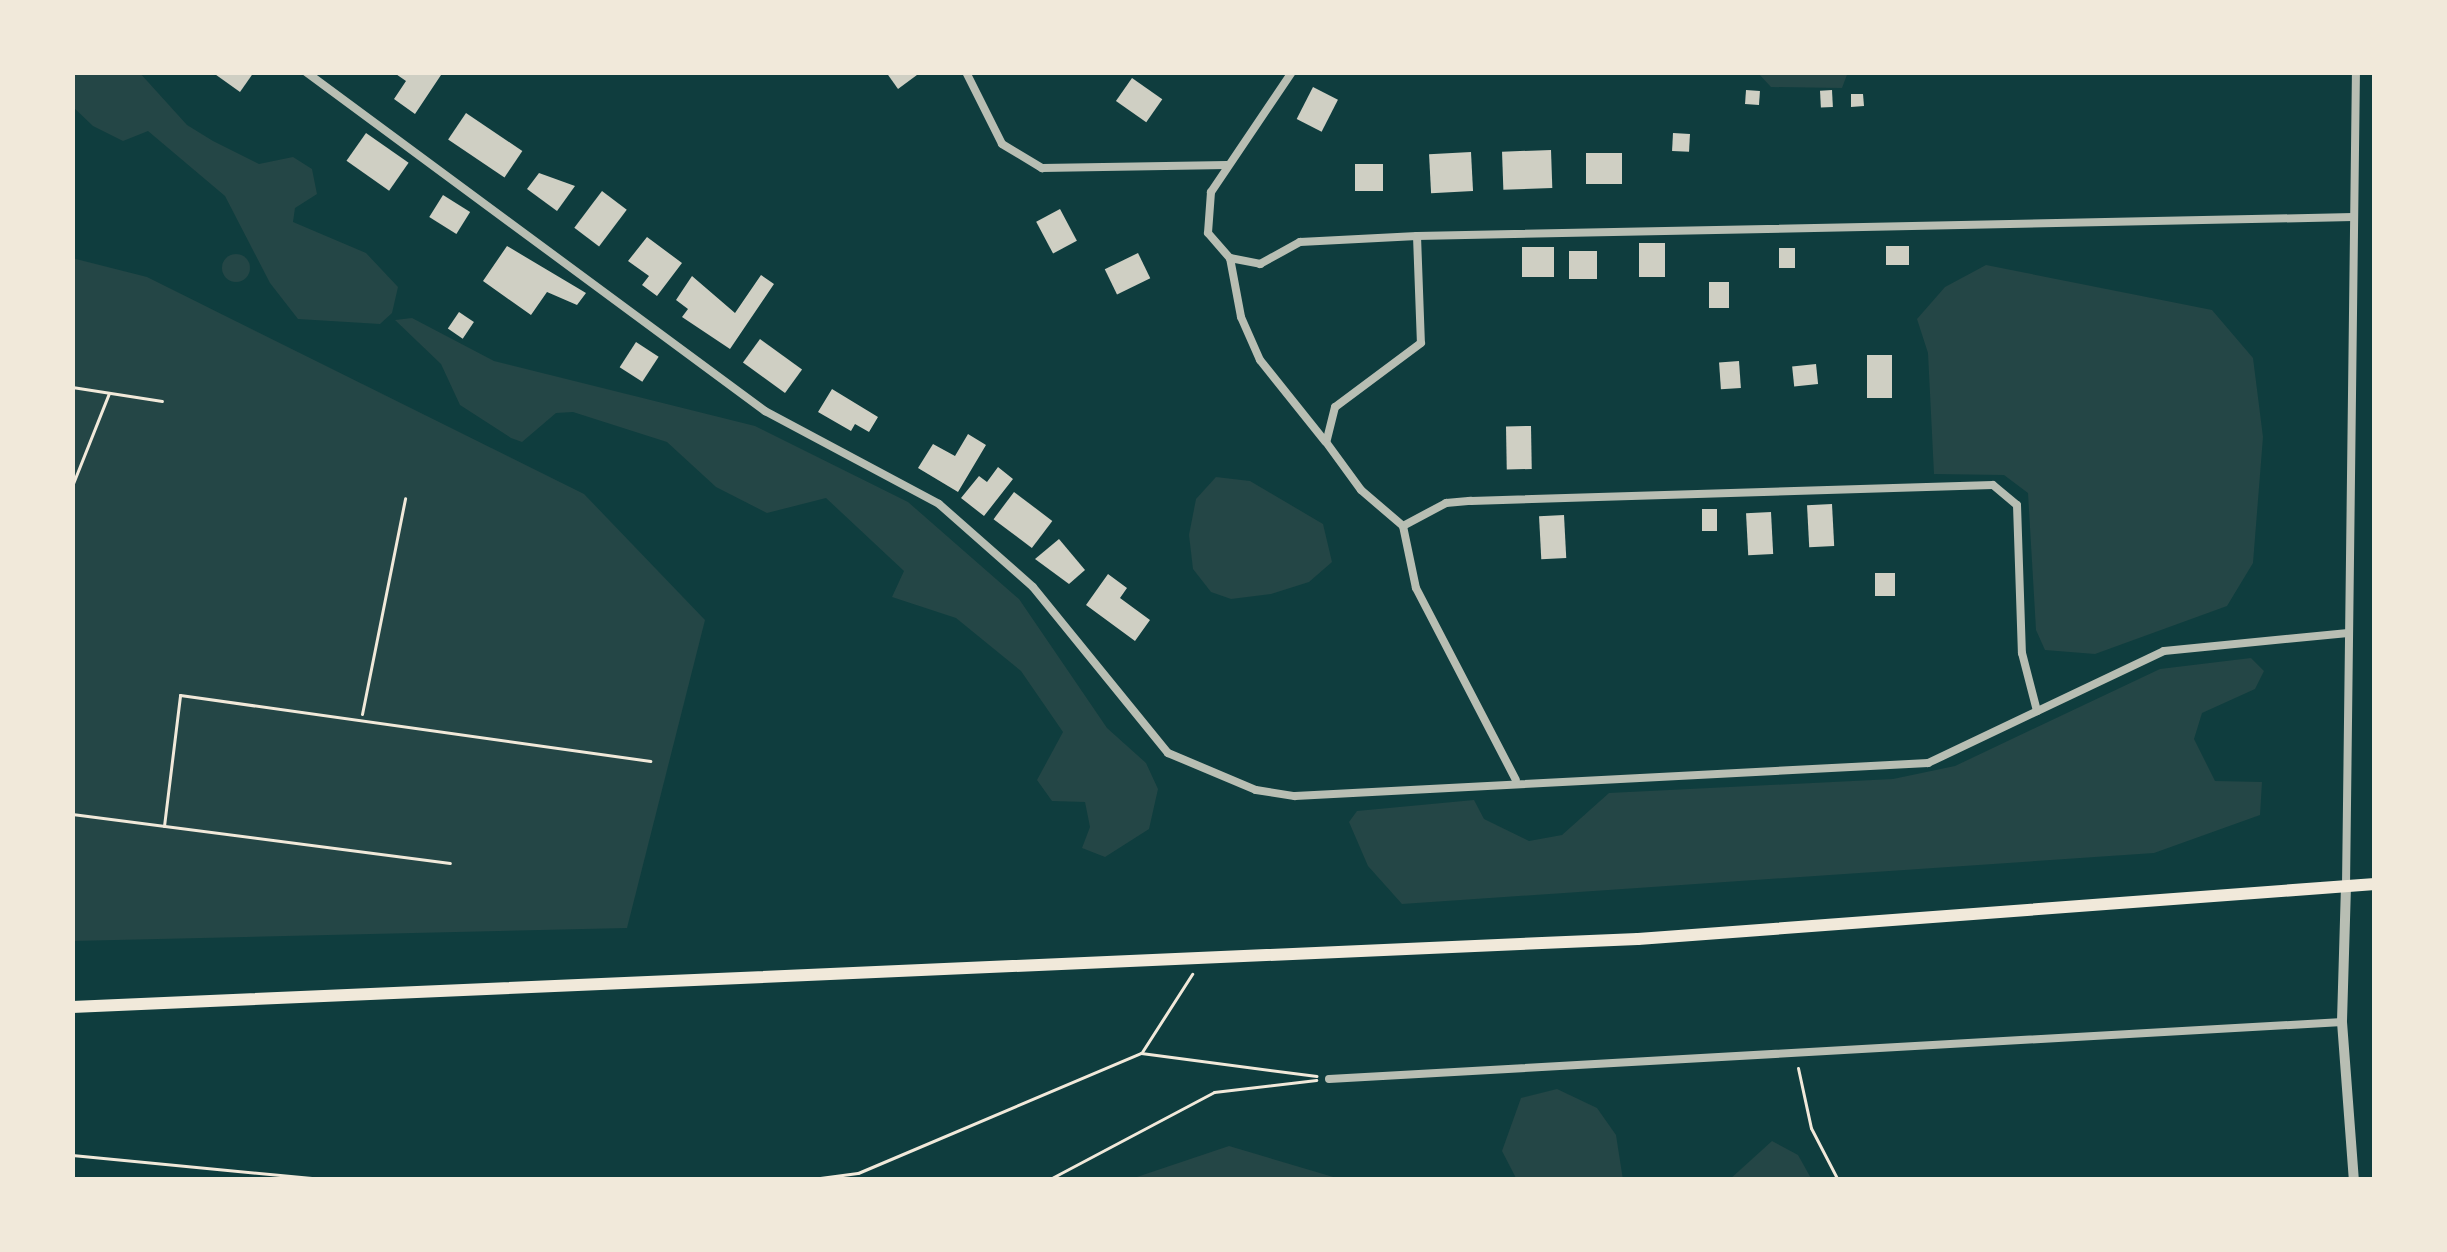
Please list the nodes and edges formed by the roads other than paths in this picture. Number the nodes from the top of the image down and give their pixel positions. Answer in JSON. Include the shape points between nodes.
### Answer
{"nodes":[{"id":1,"x":306,"y":72,"type":"edge"},
{"id":2,"x":966,"y":72,"type":"edge"},
{"id":3,"x":1292,"y":72,"type":"edge"},
{"id":4,"x":2356,"y":72,"type":"edge"},
{"id":5,"x":1229,"y":165,"type":"junction"},
{"id":6,"x":2353,"y":217,"type":"junction"},
{"id":7,"x":1417,"y":236,"type":"junction"},
{"id":8,"x":1230,"y":258,"type":"junction"},
{"id":9,"x":1326,"y":442,"type":"junction"},
{"id":10,"x":1403,"y":526,"type":"junction"},
{"id":11,"x":2348,"y":633,"type":"junction"},
{"id":12,"x":2037,"y":711,"type":"junction"},
{"id":13,"x":1516,"y":780,"type":"junction"},
{"id":14,"x":2375,"y":884,"type":"edge"},
{"id":15,"x":2346,"y":886,"type":"junction"},
{"id":16,"x":72,"y":1007,"type":"edge"},
{"id":17,"x":2342,"y":1022,"type":"junction"},
{"id":18,"x":1330,"y":1079,"type":"road end"},
{"id":19,"x":2354,"y":1180,"type":"edge"}],
"edges":[{"from":1,"to":13,"type":"street","via":[[765,411],[939,504],[988,542],[1168,753],[1219,778],[1294,796]]},
{"from":2,"to":5,"type":"street","via":[[1002,144],[1042,168]]},
{"from":3,"to":5,"type":"street"},
{"from":4,"to":6,"type":"street"},
{"from":5,"to":8,"type":"street","via":[[1207,210],[1208,233]]},
{"from":6,"to":7,"type":"street"},
{"from":6,"to":11,"type":"street"},
{"from":7,"to":8,"type":"street","via":[[1300,242],[1260,264]]},
{"from":7,"to":9,"type":"street","via":[[1421,343],[1335,407]]},
{"from":8,"to":9,"type":"street","via":[[1241,317],[1260,360]]},
{"from":9,"to":10,"type":"street","via":[[1360,490]]},
{"from":10,"to":12,"type":"street","via":[[1446,502],[1993,485],[2017,505],[2022,652]]},
{"from":10,"to":13,"type":"street","via":[[1417,588]]},
{"from":11,"to":12,"type":"street","via":[[2164,651]]},
{"from":11,"to":15,"type":"street"},
{"from":12,"to":13,"type":"street","via":[[1928,763]]},
{"from":14,"to":15,"type":"main road"},
{"from":15,"to":16,"type":"main road","via":[[1639,939]]},
{"from":15,"to":17,"type":"street"},
{"from":17,"to":18,"type":"street"},
{"from":17,"to":19,"type":"street"}]}
